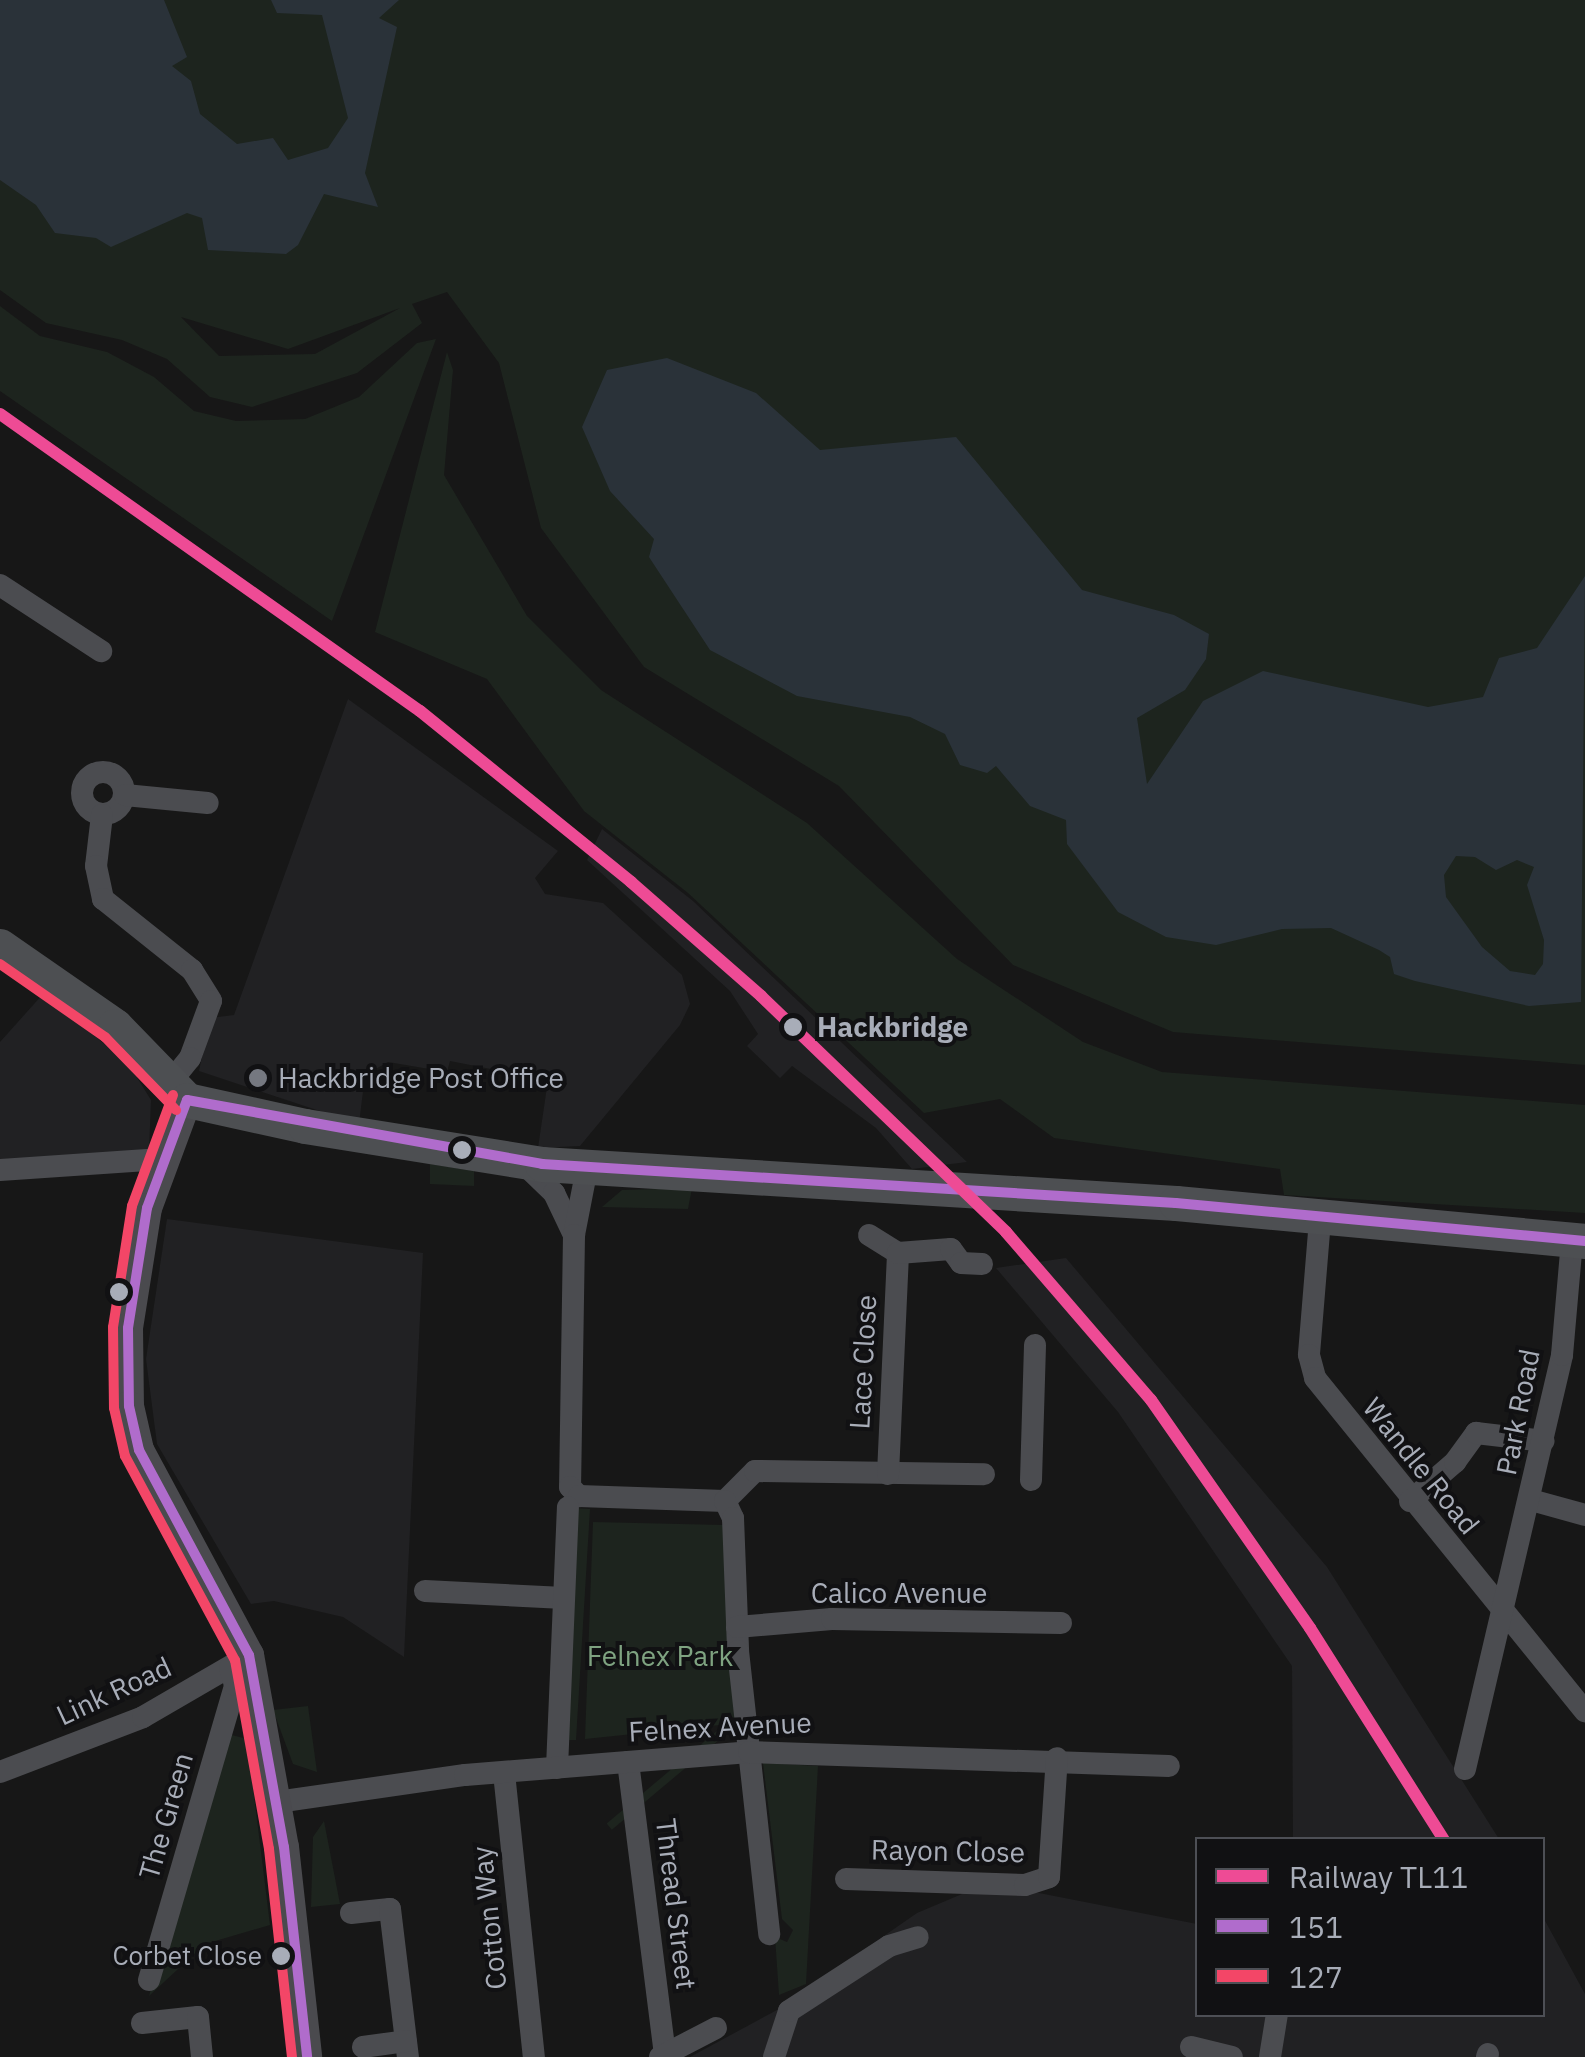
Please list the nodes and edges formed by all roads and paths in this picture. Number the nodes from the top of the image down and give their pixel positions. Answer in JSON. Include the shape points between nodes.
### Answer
{"nodes":[{"id":1,"x":0,"y":585,"type":"edge"},
{"id":2,"x":101,"y":652,"type":"dead end"},
{"id":3,"x":124,"y":795,"type":"junction"},
{"id":4,"x":208,"y":802,"type":"dead end"},
{"id":5,"x":102,"y":814,"type":"junction"},
{"id":6,"x":0,"y":946,"type":"edge"},
{"id":7,"x":179,"y":1090,"type":"junction"},
{"id":8,"x":162,"y":1159,"type":"junction"},
{"id":9,"x":518,"y":1160,"type":"junction"},
{"id":10,"x":587,"y":1168,"type":"junction"},
{"id":11,"x":0,"y":1170,"type":"edge"},
{"id":12,"x":1320,"y":1220,"type":"junction"},
{"id":13,"x":574,"y":1235,"type":"junction"},
{"id":14,"x":869,"y":1235,"type":"dead end"},
{"id":15,"x":1578,"y":1240,"type":"edge"},
{"id":16,"x":898,"y":1253,"type":"junction"},
{"id":17,"x":982,"y":1264,"type":"dead end"},
{"id":18,"x":1035,"y":1345,"type":"dead end"},
{"id":19,"x":1544,"y":1441,"type":"junction"},
{"id":20,"x":888,"y":1474,"type":"junction"},
{"id":21,"x":984,"y":1474,"type":"dead end"},
{"id":22,"x":1030,"y":1480,"type":"dead end"},
{"id":23,"x":572,"y":1500,"type":"junction"},
{"id":24,"x":1410,"y":1500,"type":"junction"},
{"id":25,"x":1531,"y":1500,"type":"junction"},
{"id":26,"x":725,"y":1501,"type":"junction"},
{"id":27,"x":1585,"y":1515,"type":"edge"},
{"id":28,"x":424,"y":1591,"type":"dead end"},
{"id":29,"x":564,"y":1598,"type":"junction"},
{"id":30,"x":1503,"y":1614,"type":"junction"},
{"id":31,"x":1062,"y":1624,"type":"dead end"},
{"id":32,"x":737,"y":1627,"type":"junction"},
{"id":33,"x":239,"y":1661,"type":"junction"},
{"id":34,"x":1585,"y":1711,"type":"edge"},
{"id":35,"x":749,"y":1752,"type":"junction"},
{"id":36,"x":1058,"y":1758,"type":"junction"},
{"id":37,"x":628,"y":1762,"type":"junction"},
{"id":38,"x":1169,"y":1766,"type":"dead end"},
{"id":39,"x":557,"y":1768,"type":"junction"},
{"id":40,"x":1465,"y":1769,"type":"dead end"},
{"id":41,"x":0,"y":1772,"type":"edge"},
{"id":42,"x":504,"y":1772,"type":"junction"},
{"id":43,"x":277,"y":1802,"type":"junction"},
{"id":44,"x":846,"y":1879,"type":"dead end"},
{"id":45,"x":351,"y":1913,"type":"dead end"},
{"id":46,"x":769,"y":1934,"type":"dead end"},
{"id":47,"x":918,"y":1937,"type":"dead end"},
{"id":48,"x":149,"y":1980,"type":"dead end"},
{"id":49,"x":1277,"y":2017,"type":"edge"},
{"id":50,"x":142,"y":2023,"type":"dead end"},
{"id":51,"x":716,"y":2028,"type":"dead end"},
{"id":52,"x":363,"y":2046,"type":"dead end"},
{"id":53,"x":1191,"y":2047,"type":"dead end"},
{"id":54,"x":407,"y":2049,"type":"edge"},
{"id":55,"x":663,"y":2056,"type":"edge"},
{"id":56,"x":202,"y":2057,"type":"edge"},
{"id":57,"x":306,"y":2057,"type":"edge"},
{"id":58,"x":534,"y":2057,"type":"edge"},
{"id":59,"x":774,"y":2057,"type":"edge"},
{"id":60,"x":1232,"y":2057,"type":"edge"},
{"id":61,"x":1270,"y":2057,"type":"edge"}],
"edges":[{"from":1,"to":2,"type":"street"},
{"from":3,"to":4,"type":"street"},
{"from":3,"to":5,"type":"street","via":[[115,812]]},
{"from":3,"to":5,"type":"street","via":[[116,776],[90,777],[82,796]]},
{"from":5,"to":7,"type":"street","via":[[96,866],[103,899],[192,970],[211,1001]]},
{"from":6,"to":7,"type":"main road","via":[[78,997]]},
{"from":7,"to":8,"type":"main road"},
{"from":7,"to":9,"type":"main road"},
{"from":8,"to":11,"type":"street"},
{"from":8,"to":33,"type":"main road","via":[[131,1305],[130,1406],[140,1450]]},
{"from":9,"to":10,"type":"main road"},
{"from":9,"to":13,"type":"street","via":[[554,1193]]},
{"from":10,"to":12,"type":"main road","via":[[1176,1203]]},
{"from":10,"to":13,"type":"street"},
{"from":12,"to":15,"type":"main road"},
{"from":12,"to":24,"type":"street","name":"Wandle Road","via":[[1310,1355],[1315,1378]]},
{"from":13,"to":23,"type":"street"},
{"from":14,"to":16,"type":"street"},
{"from":15,"to":19,"type":"street","name":"Park Road"},
{"from":16,"to":17,"type":"street","via":[[950,1250],[961,1263]]},
{"from":16,"to":20,"type":"street","name":"Lace Close"},
{"from":18,"to":22,"type":"street"},
{"from":19,"to":24,"type":"street","via":[[1476,1432],[1455,1462]]},
{"from":19,"to":25,"type":"street","name":"Park Road"},
{"from":20,"to":21,"type":"street"},
{"from":20,"to":26,"type":"street","via":[[756,1471]]},
{"from":23,"to":26,"type":"street"},
{"from":23,"to":29,"type":"street"},
{"from":24,"to":30,"type":"street","name":"Wandle Road"},
{"from":25,"to":27,"type":"street"},
{"from":25,"to":30,"type":"street","name":"Park Road"},
{"from":26,"to":32,"type":"street","via":[[732,1518]]},
{"from":28,"to":29,"type":"street"},
{"from":29,"to":39,"type":"street"},
{"from":30,"to":34,"type":"street","name":"Wandle Road"},
{"from":30,"to":40,"type":"street","name":"Park Road"},
{"from":31,"to":32,"type":"street","name":"Calico Avenue","via":[[832,1618]]},
{"from":32,"to":35,"type":"street"},
{"from":33,"to":41,"type":"street","name":"Link Road","via":[[142,1717]]},
{"from":33,"to":43,"type":"main road"},
{"from":33,"to":48,"type":"street","name":"The Green"},
{"from":35,"to":36,"type":"street","name":"Felnex Avenue"},
{"from":35,"to":37,"type":"street","name":"Felnex Avenue"},
{"from":35,"to":46,"type":"street"},
{"from":36,"to":38,"type":"street","name":"Felnex Avenue"},
{"from":36,"to":44,"type":"street","name":"Rayon Close","via":[[1049,1877],[1006,1885]]},
{"from":37,"to":39,"type":"street","name":"Felnex Avenue"},
{"from":37,"to":55,"type":"street","name":"Thread Street"},
{"from":39,"to":42,"type":"street","name":"Felnex Avenue"},
{"from":42,"to":43,"type":"street","name":"Felnex Avenue"},
{"from":42,"to":58,"type":"street","name":"Cotton Way"},
{"from":43,"to":57,"type":"main road"},
{"from":45,"to":54,"type":"street","via":[[390,1909]]},
{"from":47,"to":59,"type":"street","via":[[889,1946],[790,2011]]},
{"from":49,"to":61,"type":"street"},
{"from":50,"to":56,"type":"street","via":[[198,2017]]},
{"from":51,"to":55,"type":"street"},
{"from":52,"to":54,"type":"street"},
{"from":53,"to":60,"type":"street"}]}
